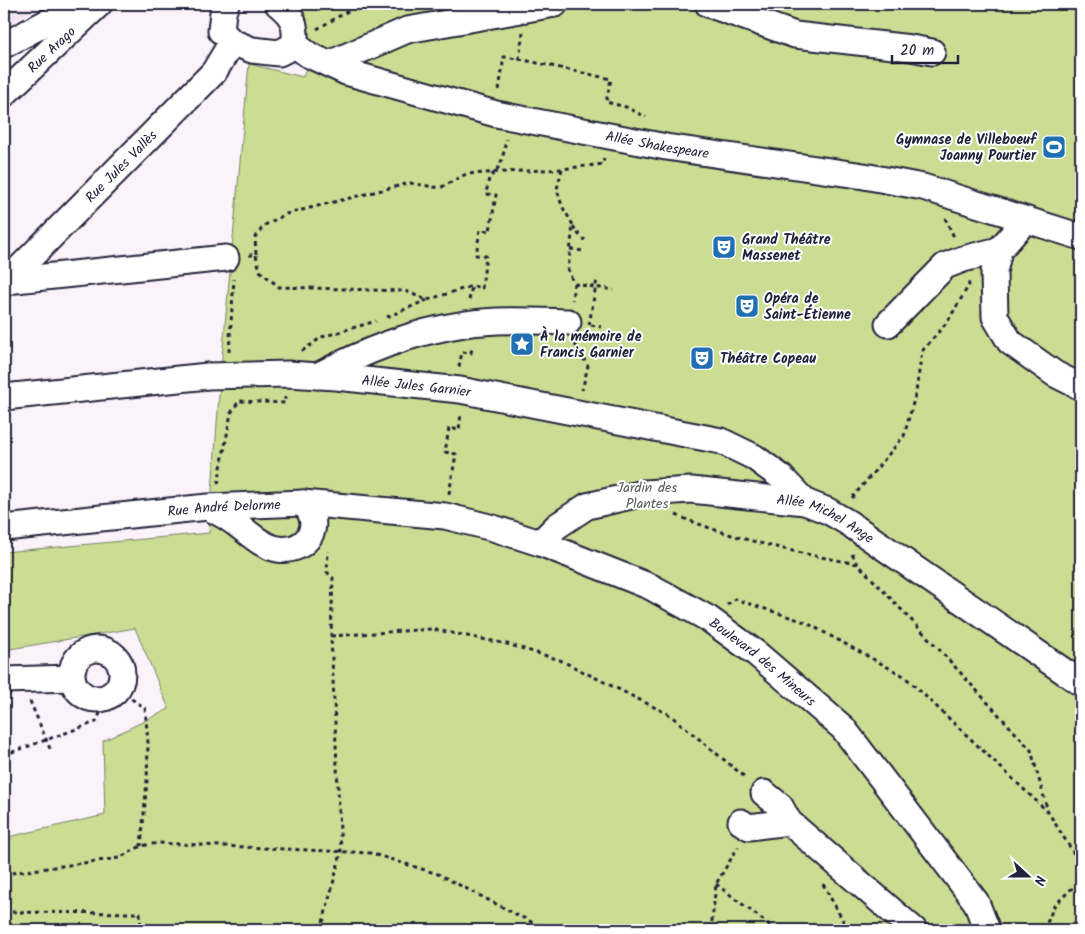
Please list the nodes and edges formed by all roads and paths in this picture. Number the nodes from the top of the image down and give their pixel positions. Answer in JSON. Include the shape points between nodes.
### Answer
{"nodes":[{"id":1,"x":82,"y":4,"type":"edge"},
{"id":2,"x":99,"y":4,"type":"edge"},
{"id":3,"x":226,"y":4,"type":"edge"},
{"id":4,"x":278,"y":4,"type":"edge"},
{"id":5,"x":360,"y":4,"type":"edge"},
{"id":6,"x":555,"y":4,"type":"edge"},
{"id":7,"x":708,"y":4,"type":"edge"},
{"id":8,"x":525,"y":24,"type":"dead end"},
{"id":9,"x":295,"y":41,"type":"junction"},
{"id":10,"x":232,"y":42,"type":"junction"},
{"id":11,"x":4,"y":46,"type":"edge"},
{"id":12,"x":932,"y":52,"type":"dead end"},
{"id":13,"x":519,"y":59,"type":"junction"},
{"id":14,"x":329,"y":64,"type":"junction"},
{"id":15,"x":499,"y":91,"type":"dead end"},
{"id":16,"x":4,"y":94,"type":"edge"},
{"id":17,"x":626,"y":107,"type":"dead end"},
{"id":18,"x":506,"y":136,"type":"dead end"},
{"id":19,"x":604,"y":156,"type":"dead end"},
{"id":20,"x":562,"y":169,"type":"junction"},
{"id":21,"x":497,"y":171,"type":"junction"},
{"id":22,"x":944,"y":217,"type":"dead end"},
{"id":23,"x":1026,"y":220,"type":"junction"},
{"id":24,"x":573,"y":225,"type":"junction"},
{"id":25,"x":1081,"y":237,"type":"edge"},
{"id":26,"x":585,"y":240,"type":"dead end"},
{"id":27,"x":570,"y":249,"type":"junction"},
{"id":28,"x":999,"y":250,"type":"junction"},
{"id":29,"x":583,"y":251,"type":"dead end"},
{"id":30,"x":256,"y":255,"type":"junction"},
{"id":31,"x":963,"y":259,"type":"junction"},
{"id":32,"x":230,"y":266,"type":"junction"},
{"id":33,"x":596,"y":280,"type":"dead end"},
{"id":34,"x":5,"y":282,"type":"edge"},
{"id":35,"x":614,"y":290,"type":"dead end"},
{"id":36,"x":888,"y":324,"type":"dead end"},
{"id":37,"x":577,"y":330,"type":"junction"},
{"id":38,"x":472,"y":344,"type":"dead end"},
{"id":39,"x":462,"y":352,"type":"dead end"},
{"id":40,"x":227,"y":376,"type":"junction"},
{"id":41,"x":317,"y":376,"type":"junction"},
{"id":42,"x":1081,"y":387,"type":"edge"},
{"id":43,"x":581,"y":392,"type":"dead end"},
{"id":44,"x":4,"y":397,"type":"edge"},
{"id":45,"x":239,"y":401,"type":"dead end"},
{"id":46,"x":460,"y":420,"type":"dead end"},
{"id":47,"x":639,"y":494,"type":"junction"},
{"id":48,"x":805,"y":502,"type":"junction"},
{"id":49,"x":303,"y":504,"type":"junction"},
{"id":50,"x":846,"y":505,"type":"dead end"},
{"id":51,"x":211,"y":507,"type":"junction"},
{"id":52,"x":445,"y":516,"type":"junction"},
{"id":53,"x":4,"y":528,"type":"edge"},
{"id":54,"x":540,"y":543,"type":"junction"},
{"id":55,"x":328,"y":544,"type":"dead end"},
{"id":56,"x":708,"y":619,"type":"junction"},
{"id":57,"x":331,"y":636,"type":"junction"},
{"id":58,"x":72,"y":678,"type":"junction"},
{"id":59,"x":13,"y":680,"type":"edge"},
{"id":60,"x":1081,"y":683,"type":"edge"},
{"id":61,"x":113,"y":694,"type":"junction"},
{"id":62,"x":46,"y":740,"type":"junction"},
{"id":63,"x":51,"y":752,"type":"dead end"},
{"id":64,"x":4,"y":755,"type":"edge"},
{"id":65,"x":764,"y":793,"type":"joint"},
{"id":66,"x":1048,"y":812,"type":"junction"},
{"id":67,"x":789,"y":822,"type":"junction"},
{"id":68,"x":745,"y":824,"type":"joint"},
{"id":69,"x":141,"y":846,"type":"junction"},
{"id":70,"x":341,"y":853,"type":"junction"},
{"id":71,"x":1081,"y":864,"type":"edge"},
{"id":72,"x":4,"y":874,"type":"edge"},
{"id":73,"x":716,"y":884,"type":"junction"},
{"id":74,"x":1081,"y":889,"type":"edge"},
{"id":75,"x":4,"y":912,"type":"edge"},
{"id":76,"x":141,"y":930,"type":"edge"},
{"id":77,"x":321,"y":930,"type":"edge"},
{"id":78,"x":543,"y":930,"type":"edge"},
{"id":79,"x":711,"y":930,"type":"edge"},
{"id":80,"x":776,"y":930,"type":"edge"},
{"id":81,"x":914,"y":930,"type":"edge"},
{"id":82,"x":987,"y":930,"type":"edge"},
{"id":83,"x":1044,"y":930,"type":"edge"}],
"edges":[{"from":1,"to":11,"type":"street"},
{"from":2,"to":16,"type":"street","name":"Rue Arago"},
{"from":3,"to":10,"type":"street","via":[[221,31]]},
{"from":4,"to":9,"type":"street","via":[[288,12],[296,28]]},
{"from":5,"to":9,"type":"path"},
{"from":6,"to":14,"type":"street","via":[[407,30]]},
{"from":7,"to":12,"type":"street","via":[[796,35]]},
{"from":8,"to":13,"type":"path"},
{"from":9,"to":10,"type":"street","via":[[279,53],[252,50]]},
{"from":9,"to":14,"type":"street","name":"Allée Shakespeare","via":[[309,55]]},
{"from":10,"to":34,"type":"street","name":"Rue Jules Vallès","via":[[214,72]]},
{"from":13,"to":15,"type":"path","via":[[504,57]]},
{"from":13,"to":17,"type":"path","via":[[611,79],[606,102]]},
{"from":14,"to":23,"type":"street","name":"Allée Shakespeare","via":[[496,114],[666,147],[923,187]]},
{"from":18,"to":21,"type":"path","via":[[502,164]]},
{"from":19,"to":20,"type":"path","via":[[603,164]]},
{"from":20,"to":21,"type":"path"},
{"from":20,"to":24,"type":"path","via":[[557,189]]},
{"from":21,"to":30,"type":"path","via":[[466,174],[440,188],[410,183],[286,214],[265,225],[255,236]]},
{"from":21,"to":30,"type":"path","via":[[489,178],[486,194],[496,195],[490,231],[480,230],[476,255],[486,256],[482,288],[472,286],[427,300],[405,291],[279,287],[260,271]]},
{"from":22,"to":31,"type":"path"},
{"from":23,"to":25,"type":"street","name":"Allée Shakespeare"},
{"from":23,"to":28,"type":"street"},
{"from":24,"to":26,"type":"path"},
{"from":24,"to":27,"type":"path"},
{"from":27,"to":29,"type":"path"},
{"from":27,"to":35,"type":"path","via":[[568,270],[574,284]]},
{"from":28,"to":31,"type":"street"},
{"from":28,"to":42,"type":"street","via":[[994,272],[995,317],[1010,342],[1055,374]]},
{"from":30,"to":32,"type":"path"},
{"from":31,"to":36,"type":"street","via":[[944,266]]},
{"from":31,"to":50,"type":"path","via":[[969,285],[948,321],[922,351],[916,392],[904,436]]},
{"from":32,"to":34,"type":"street"},
{"from":32,"to":40,"type":"path"},
{"from":33,"to":37,"type":"path","bridge":true},
{"from":37,"to":41,"type":"street","via":[[519,320],[464,324],[403,338],[360,354]]},
{"from":37,"to":43,"type":"path","via":[[588,366]]},
{"from":38,"to":39,"type":"path","via":[[471,353]]},
{"from":40,"to":41,"type":"street","name":"Allée Jules Garnier"},
{"from":40,"to":44,"type":"street","name":"Allée Jules Garnier"},
{"from":41,"to":48,"type":"street","name":"Allée Jules Garnier","via":[[460,390],[721,441],[754,457],[781,477]]},
{"from":45,"to":51,"type":"path","via":[[231,413]]},
{"from":46,"to":52,"type":"path","via":[[459,430],[449,428],[446,452],[456,454]]},
{"from":47,"to":48,"type":"street","name":"Allée Michel Ange","via":[[691,490]]},
{"from":47,"to":54,"type":"street","name":"Allée Michel Ange","via":[[587,506],[557,526]]},
{"from":47,"to":66,"type":"path","via":[[668,512],[704,527],[826,559],[857,563],[1031,750]]},
{"from":48,"to":60,"type":"street","name":"Allée Michel Ange","via":[[848,522]]},
{"from":49,"to":51,"type":"street","name":"Rue André Delorme"},
{"from":49,"to":51,"type":"street","via":[[314,520],[312,529],[303,545],[292,549],[276,549],[256,539]]},
{"from":49,"to":52,"type":"street","name":"Rue André Delorme"},
{"from":51,"to":53,"type":"street","name":"Rue André Delorme"},
{"from":52,"to":54,"type":"street","name":"Boulevard des Mineurs"},
{"from":54,"to":56,"type":"street","name":"Boulevard des Mineurs","via":[[651,587]]},
{"from":55,"to":57,"type":"path","via":[[327,572],[333,578]]},
{"from":56,"to":66,"type":"path","via":[[735,599],[806,622],[904,676]]},
{"from":56,"to":82,"type":"street","name":"Boulevard des Mineurs","via":[[757,654],[843,728],[976,902]]},
{"from":57,"to":65,"type":"path","via":[[432,629],[507,644],[560,660],[670,715]]},
{"from":57,"to":70,"type":"path"},
{"from":58,"to":59,"type":"street"},
{"from":58,"to":61,"type":"street","via":[[82,695],[94,700]]},
{"from":58,"to":61,"type":"street","via":[[77,659],[87,651],[101,649],[113,654],[121,664],[123,677]]},
{"from":59,"to":62,"type":"path"},
{"from":61,"to":62,"type":"path","via":[[96,722]]},
{"from":61,"to":69,"type":"path","via":[[145,708],[148,752]]},
{"from":62,"to":63,"type":"path"},
{"from":62,"to":64,"type":"path"},
{"from":65,"to":67,"type":"street","via":[[780,806]]},
{"from":66,"to":71,"type":"path"},
{"from":67,"to":68,"type":"street"},
{"from":67,"to":81,"type":"street"},
{"from":68,"to":73,"type":"path"},
{"from":69,"to":70,"type":"path","via":[[158,843]]},
{"from":69,"to":72,"type":"path","via":[[119,858]]},
{"from":70,"to":77,"type":"path"},
{"from":70,"to":78,"type":"path","via":[[370,853],[438,874]]},
{"from":73,"to":79,"type":"path"},
{"from":73,"to":80,"type":"path"},
{"from":74,"to":83,"type":"path","via":[[1071,889],[1054,906]]},
{"from":75,"to":76,"type":"path","via":[[140,913]]}]}
